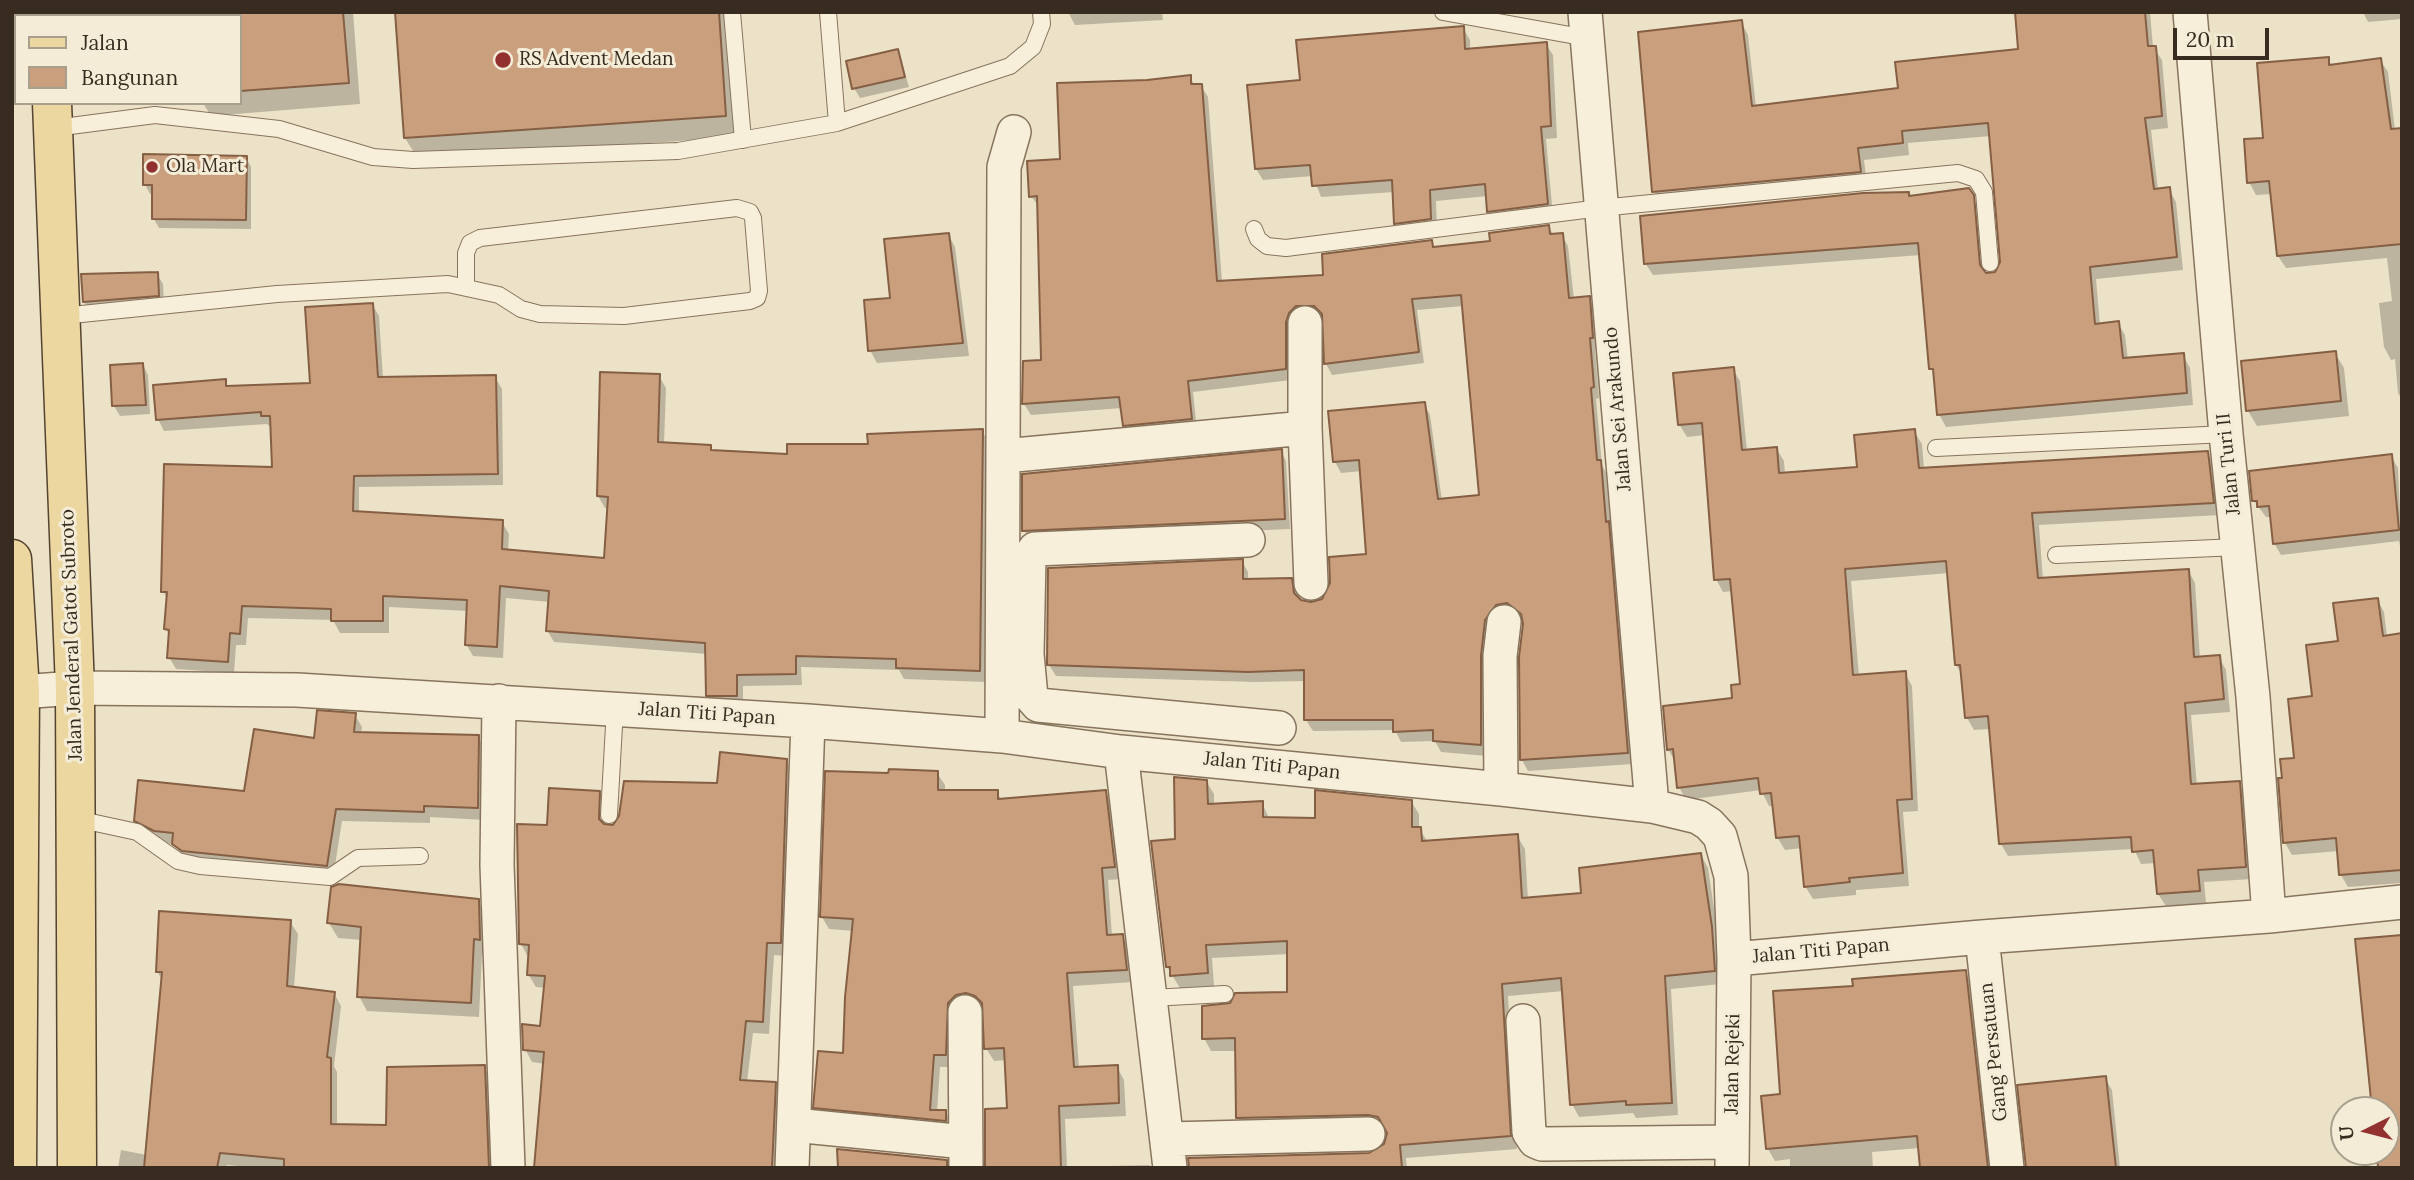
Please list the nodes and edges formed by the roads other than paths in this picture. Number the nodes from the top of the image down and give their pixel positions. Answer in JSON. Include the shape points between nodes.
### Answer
{"nodes":[{"id":1,"x":732,"y":12,"type":"edge"},
{"id":2,"x":828,"y":12,"type":"edge"},
{"id":3,"x":1041,"y":12,"type":"edge"},
{"id":4,"x":1443,"y":12,"type":"edge"},
{"id":5,"x":2190,"y":12,"type":"edge"},
{"id":6,"x":1586,"y":25,"type":"edge"},
{"id":7,"x":154,"y":109,"type":"edge"},
{"id":8,"x":53,"y":116,"type":"edge"},
{"id":9,"x":837,"y":123,"type":"junction"},
{"id":10,"x":1014,"y":132,"type":"dead end"},
{"id":11,"x":743,"y":140,"type":"junction"},
{"id":12,"x":1600,"y":208,"type":"junction"},
{"id":13,"x":1254,"y":229,"type":"dead end"},
{"id":14,"x":1990,"y":263,"type":"dead end"},
{"id":15,"x":466,"y":287,"type":"junction"},
{"id":16,"x":62,"y":316,"type":"junction"},
{"id":17,"x":1305,"y":323,"type":"dead end"},
{"id":18,"x":1305,"y":428,"type":"junction"},
{"id":19,"x":2226,"y":434,"type":"junction"},
{"id":20,"x":1936,"y":448,"type":"dead end"},
{"id":21,"x":1004,"y":456,"type":"junction"},
{"id":22,"x":1248,"y":540,"type":"dead end"},
{"id":23,"x":2238,"y":547,"type":"junction"},
{"id":24,"x":2056,"y":555,"type":"dead end"},
{"id":25,"x":12,"y":559,"type":"edge"},
{"id":26,"x":1311,"y":583,"type":"dead end"},
{"id":27,"x":1504,"y":622,"type":"dead end"},
{"id":28,"x":75,"y":688,"type":"junction"},
{"id":29,"x":16,"y":692,"type":"edge"},
{"id":30,"x":499,"y":701,"type":"junction"},
{"id":31,"x":615,"y":708,"type":"junction"},
{"id":32,"x":1140,"y":716,"type":"junction"},
{"id":33,"x":808,"y":721,"type":"junction"},
{"id":34,"x":1279,"y":728,"type":"dead end"},
{"id":35,"x":1002,"y":736,"type":"junction"},
{"id":36,"x":1130,"y":752,"type":"junction"},
{"id":37,"x":1501,"y":789,"type":"junction"},
{"id":38,"x":1652,"y":807,"type":"junction"},
{"id":39,"x":609,"y":815,"type":"dead end"},
{"id":40,"x":76,"y":819,"type":"junction"},
{"id":41,"x":420,"y":856,"type":"dead end"},
{"id":42,"x":2402,"y":902,"type":"edge"},
{"id":43,"x":2269,"y":916,"type":"junction"},
{"id":44,"x":1982,"y":937,"type":"junction"},
{"id":45,"x":1734,"y":959,"type":"junction"},
{"id":46,"x":1225,"y":994,"type":"dead end"},
{"id":47,"x":1152,"y":998,"type":"junction"},
{"id":48,"x":965,"y":1012,"type":"dead end"},
{"id":49,"x":1523,"y":1021,"type":"dead end"},
{"id":50,"x":794,"y":1125,"type":"junction"},
{"id":51,"x":1368,"y":1134,"type":"dead end"},
{"id":52,"x":15,"y":1144,"type":"edge"},
{"id":53,"x":1169,"y":1153,"type":"edge"},
{"id":54,"x":965,"y":1155,"type":"edge"},
{"id":55,"x":1732,"y":1155,"type":"edge"},
{"id":56,"x":77,"y":1168,"type":"edge"},
{"id":57,"x":508,"y":1168,"type":"edge"},
{"id":58,"x":792,"y":1168,"type":"edge"},
{"id":59,"x":2007,"y":1168,"type":"edge"}],
"edges":[{"from":1,"to":11,"type":"lane"},
{"from":2,"to":9,"type":"lane"},
{"from":3,"to":9,"type":"lane","via":[[1042,24],[1033,47],[1010,66]]},
{"from":4,"to":6,"type":"lane"},
{"from":5,"to":19,"type":"street","name":"Jalan Turi II"},
{"from":6,"to":12,"type":"street","name":"Jalan Sei Arakundo"},
{"from":7,"to":8,"type":"lane"},
{"from":7,"to":11,"type":"lane","via":[[279,129],[373,157],[413,160],[646,154]]},
{"from":8,"to":16,"type":"main road","name":"Jalan Jenderal Gatot Subroto"},
{"from":9,"to":11,"type":"lane"},
{"from":10,"to":21,"type":"street","via":[[1004,167]]},
{"from":12,"to":13,"type":"lane","via":[[1286,247],[1267,246]]},
{"from":12,"to":14,"type":"lane","via":[[1958,173],[1976,179],[1984,192]]},
{"from":12,"to":38,"type":"street","name":"Jalan Sei Arakundo"},
{"from":15,"to":15,"type":"lane","via":[[466,253],[470,243],[480,238],[737,208],[753,218],[759,290],[757,298],[750,301],[624,316],[540,314],[499,295]]},
{"from":15,"to":16,"type":"lane","via":[[411,285],[277,293]]},
{"from":16,"to":28,"type":"main road","name":"Jalan Jenderal Gatot Subroto"},
{"from":17,"to":18,"type":"street"},
{"from":18,"to":21,"type":"street"},
{"from":18,"to":26,"type":"street"},
{"from":19,"to":20,"type":"lane"},
{"from":19,"to":23,"type":"street","name":"Jalan Turi II"},
{"from":21,"to":35,"type":"street"},
{"from":22,"to":32,"type":"street","via":[[1039,548],[1030,555],[1027,654],[1033,702]]},
{"from":23,"to":24,"type":"lane"},
{"from":23,"to":43,"type":"street","name":"Jalan Turi II"},
{"from":25,"to":29,"type":"main road"},
{"from":27,"to":37,"type":"street"},
{"from":28,"to":29,"type":"street","name":"Jalan Titi Papan"},
{"from":28,"to":30,"type":"street","name":"Jalan Titi Papan","via":[[297,690]]},
{"from":28,"to":40,"type":"main road","name":"Jalan Jenderal Gatot Subroto"},
{"from":29,"to":52,"type":"main road"},
{"from":30,"to":31,"type":"street","name":"Jalan Titi Papan"},
{"from":30,"to":57,"type":"street","via":[[497,864]]},
{"from":31,"to":33,"type":"street","name":"Jalan Titi Papan"},
{"from":31,"to":39,"type":"lane"},
{"from":32,"to":34,"type":"street"},
{"from":32,"to":36,"type":"street"},
{"from":33,"to":35,"type":"street","name":"Jalan Titi Papan"},
{"from":33,"to":50,"type":"street"},
{"from":35,"to":36,"type":"street","name":"Jalan Titi Papan"},
{"from":36,"to":37,"type":"street","name":"Jalan Titi Papan"},
{"from":36,"to":47,"type":"street"},
{"from":37,"to":38,"type":"street","name":"Jalan Titi Papan"},
{"from":38,"to":45,"type":"street","name":"Jalan Titi Papan","via":[[1698,817],[1720,836],[1731,876]]},
{"from":40,"to":41,"type":"lane","via":[[137,832],[178,861],[200,866],[330,877],[358,858]]},
{"from":40,"to":56,"type":"main road","name":"Jalan Jenderal Gatot Subroto"},
{"from":42,"to":43,"type":"street","name":"Jalan Titi Papan"},
{"from":43,"to":44,"type":"street","name":"Jalan Titi Papan"},
{"from":44,"to":45,"type":"street","name":"Jalan Titi Papan"},
{"from":44,"to":59,"type":"street","name":"Gang Persatuan"},
{"from":45,"to":55,"type":"street","name":"Jalan Rejeki"},
{"from":46,"to":47,"type":"lane"},
{"from":47,"to":53,"type":"street"},
{"from":48,"to":54,"type":"street"},
{"from":49,"to":55,"type":"street","via":[[1529,1132],[1535,1141]]},
{"from":50,"to":54,"type":"street"},
{"from":50,"to":58,"type":"street"},
{"from":51,"to":53,"type":"street"}]}
